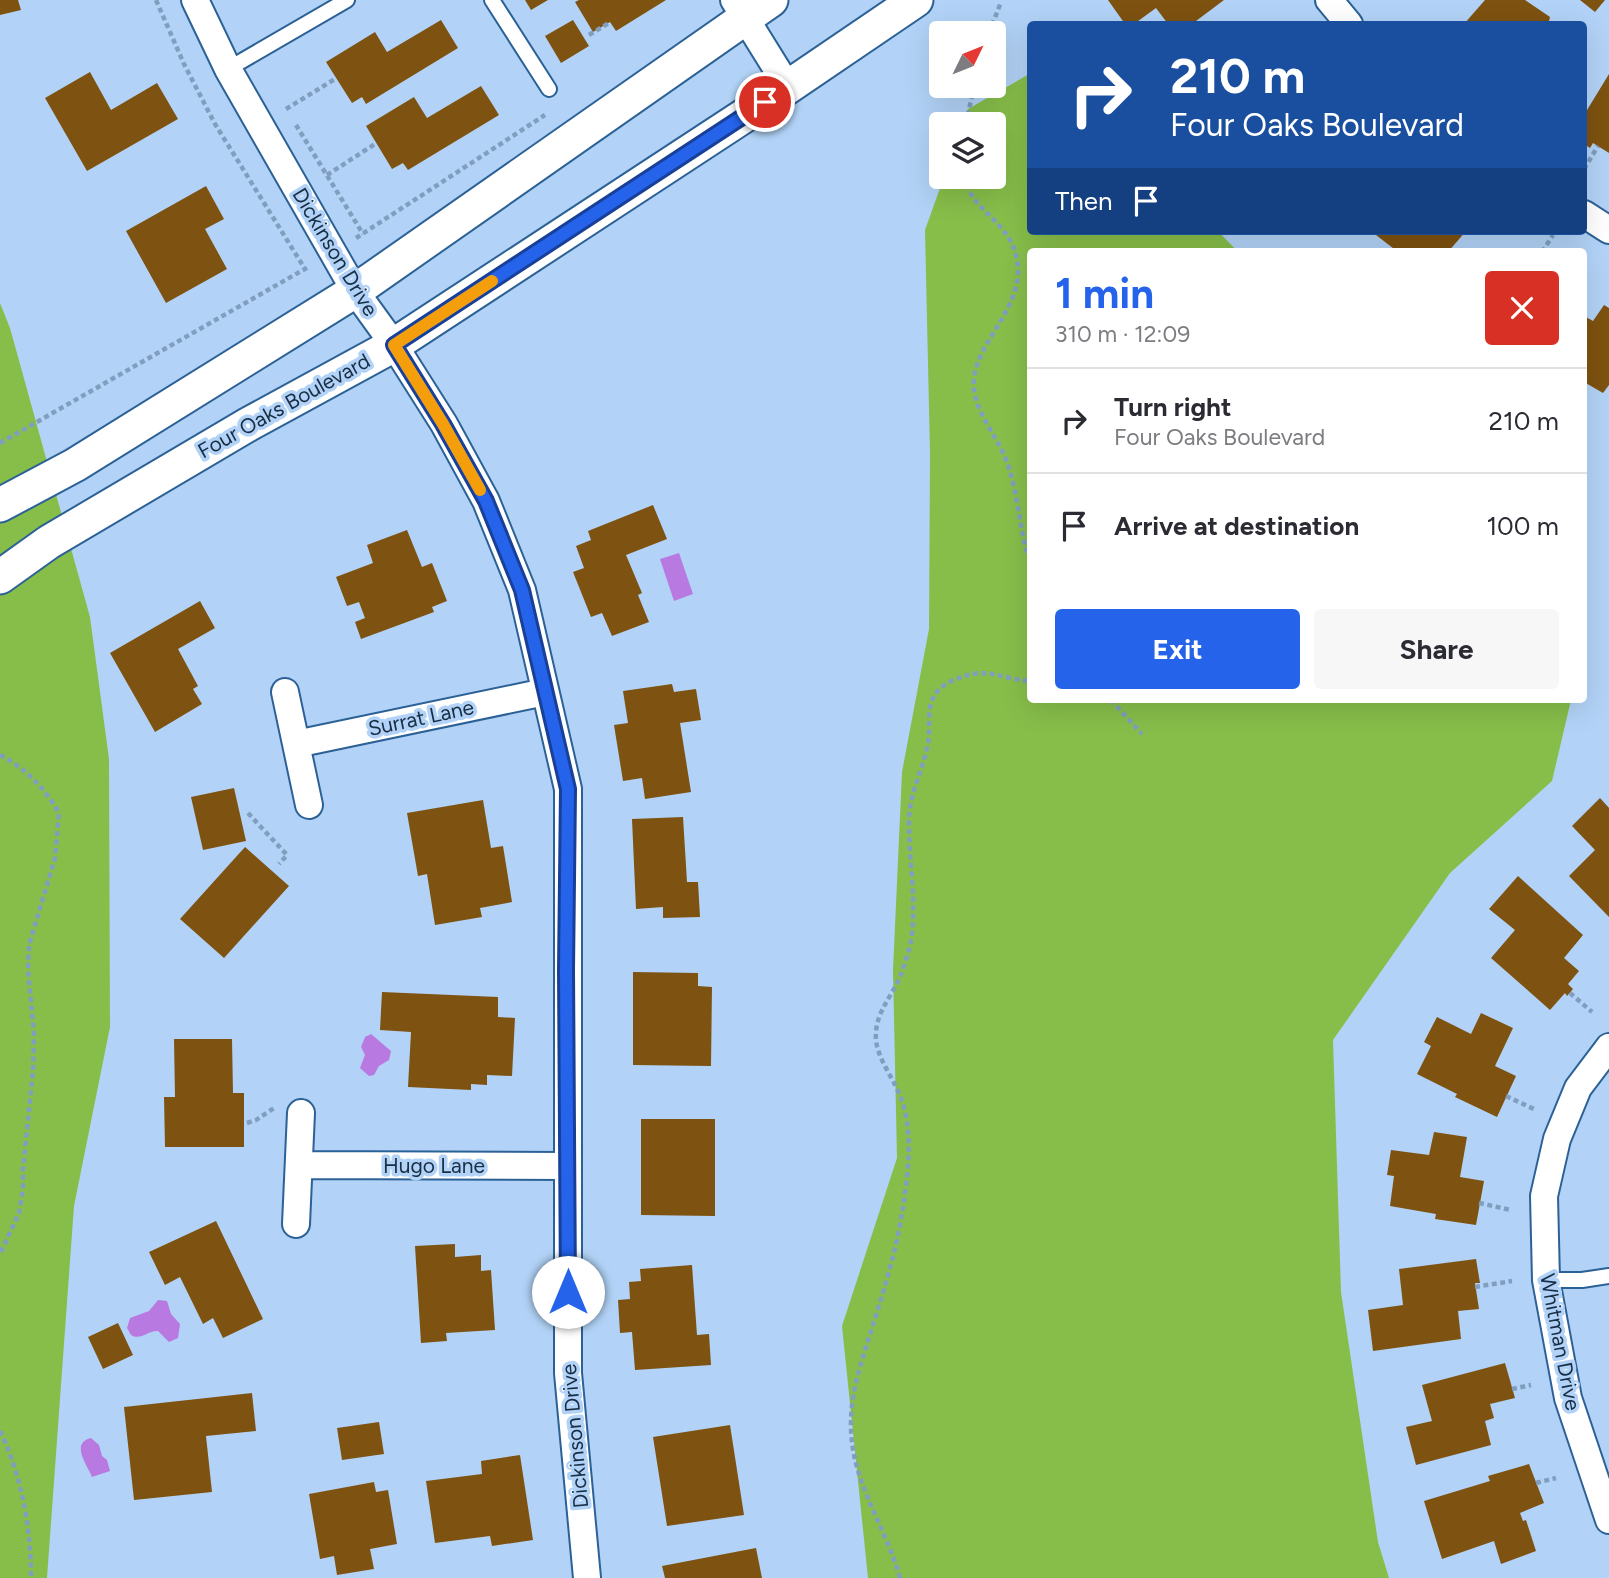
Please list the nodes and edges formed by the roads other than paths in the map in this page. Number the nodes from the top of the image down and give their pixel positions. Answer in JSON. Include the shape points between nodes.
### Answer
{"nodes":[{"id":1,"x":195,"y":0,"type":"edge"},
{"id":2,"x":347,"y":0,"type":"edge"},
{"id":3,"x":492,"y":0,"type":"edge"},
{"id":4,"x":916,"y":0,"type":"edge"},
{"id":5,"x":1329,"y":0,"type":"edge"},
{"id":6,"x":750,"y":6,"type":"edge"},
{"id":7,"x":1346,"y":21,"type":"edge"},
{"id":8,"x":228,"y":69,"type":"junction"},
{"id":9,"x":788,"y":87,"type":"junction"},
{"id":10,"x":549,"y":89,"type":"dead end"},
{"id":11,"x":1587,"y":216,"type":"edge"},
{"id":12,"x":1609,"y":230,"type":"edge"},
{"id":13,"x":355,"y":291,"type":"junction"},
{"id":14,"x":394,"y":345,"type":"junction"},
{"id":15,"x":0,"y":505,"type":"edge"},
{"id":16,"x":0,"y":577,"type":"edge"},
{"id":17,"x":285,"y":692,"type":"dead end"},
{"id":18,"x":545,"y":692,"type":"junction"},
{"id":19,"x":296,"y":744,"type":"junction"},
{"id":20,"x":309,"y":806,"type":"dead end"},
{"id":21,"x":1609,"y":1047,"type":"edge"},
{"id":22,"x":301,"y":1113,"type":"dead end"},
{"id":23,"x":299,"y":1165,"type":"junction"},
{"id":24,"x":568,"y":1166,"type":"junction"},
{"id":25,"x":296,"y":1224,"type":"dead end"},
{"id":26,"x":1609,"y":1276,"type":"edge"},
{"id":27,"x":1546,"y":1280,"type":"junction"},
{"id":28,"x":1609,"y":1520,"type":"edge"},
{"id":29,"x":587,"y":1578,"type":"edge"}],
"edges":[{"from":1,"to":8,"type":"street","name":"Dickinson Drive"},
{"from":2,"to":8,"type":"lane"},
{"from":3,"to":10,"type":"lane"},
{"from":4,"to":9,"type":"street","name":"Four Oaks Boulevard"},
{"from":5,"to":7,"type":"street"},
{"from":6,"to":9,"type":"street"},
{"from":6,"to":13,"type":"street"},
{"from":8,"to":13,"type":"street","name":"Dickinson Drive"},
{"from":9,"to":14,"type":"street","name":"Four Oaks Boulevard"},
{"from":11,"to":12,"type":"street"},
{"from":13,"to":14,"type":"street","name":"Dickinson Drive"},
{"from":13,"to":15,"type":"street","via":[[75,465]]},
{"from":14,"to":16,"type":"street","name":"Four Oaks Boulevard","via":[[49,542]]},
{"from":14,"to":18,"type":"street","name":"Dickinson Drive","via":[[486,501],[522,590]]},
{"from":17,"to":19,"type":"street"},
{"from":18,"to":19,"type":"street","name":"Surrat Lane"},
{"from":18,"to":24,"type":"street","name":"Dickinson Drive","via":[[568,789]]},
{"from":19,"to":20,"type":"street"},
{"from":21,"to":27,"type":"street","name":"Whitman Drive","via":[[1578,1088],[1557,1139],[1544,1196]]},
{"from":22,"to":23,"type":"street"},
{"from":23,"to":24,"type":"street","name":"Hugo Lane"},
{"from":23,"to":25,"type":"street"},
{"from":24,"to":29,"type":"street","name":"Dickinson Drive","via":[[568,1373]]},
{"from":26,"to":27,"type":"lane"},
{"from":27,"to":28,"type":"street","name":"Whitman Drive","via":[[1568,1398]]}]}
